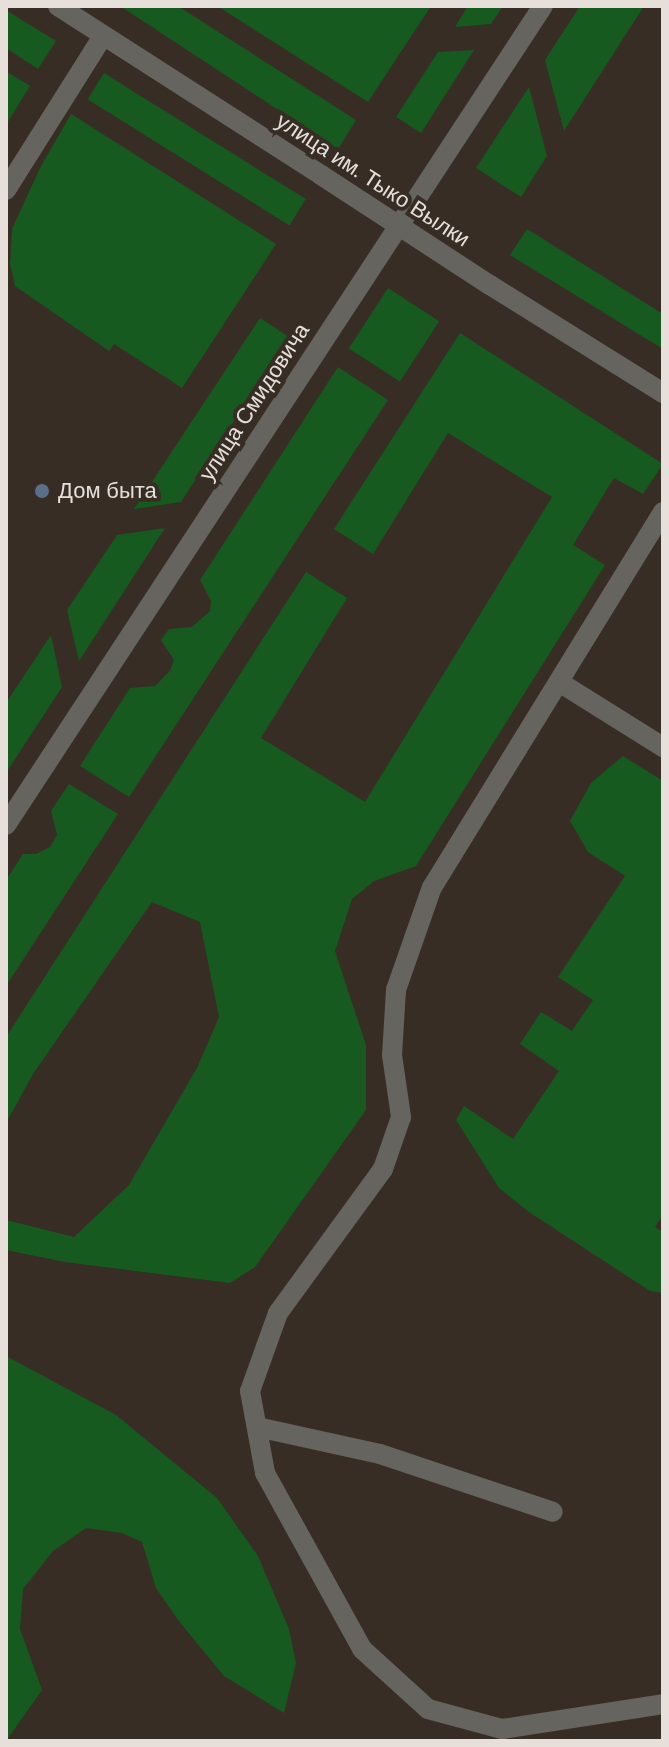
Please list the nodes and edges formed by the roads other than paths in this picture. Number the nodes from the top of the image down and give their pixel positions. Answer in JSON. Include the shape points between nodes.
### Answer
{"nodes":[{"id":1,"x":58,"y":6,"type":"edge"},
{"id":2,"x":543,"y":6,"type":"edge"},
{"id":3,"x":103,"y":36,"type":"junction"},
{"id":4,"x":6,"y":190,"type":"edge"},
{"id":5,"x":399,"y":226,"type":"junction"},
{"id":6,"x":663,"y":393,"type":"edge"},
{"id":7,"x":663,"y":512,"type":"edge"},
{"id":8,"x":559,"y":682,"type":"junction"},
{"id":9,"x":663,"y":747,"type":"edge"},
{"id":10,"x":6,"y":825,"type":"edge"},
{"id":11,"x":257,"y":1427,"type":"junction"},
{"id":12,"x":553,"y":1512,"type":"dead end"},
{"id":13,"x":663,"y":1704,"type":"edge"}],
"edges":[{"from":1,"to":3,"type":"street","name":"улица им. Тыко Вылки"},
{"from":2,"to":5,"type":"street","name":"улица Смидовича"},
{"from":3,"to":4,"type":"street"},
{"from":3,"to":5,"type":"street","name":"улица им. Тыко Вылки"},
{"from":5,"to":6,"type":"street","name":"улица им. Тыко Вылки"},
{"from":5,"to":10,"type":"street","name":"улица Смидовича"},
{"from":7,"to":8,"type":"street"},
{"from":8,"to":9,"type":"street"},
{"from":8,"to":11,"type":"street","via":[[432,887],[396,990],[392,1055],[401,1117],[383,1169],[278,1313],[250,1391]]},
{"from":11,"to":12,"type":"street","via":[[380,1454]]},
{"from":11,"to":13,"type":"street","via":[[265,1473],[362,1649],[428,1709],[502,1729]]}]}
